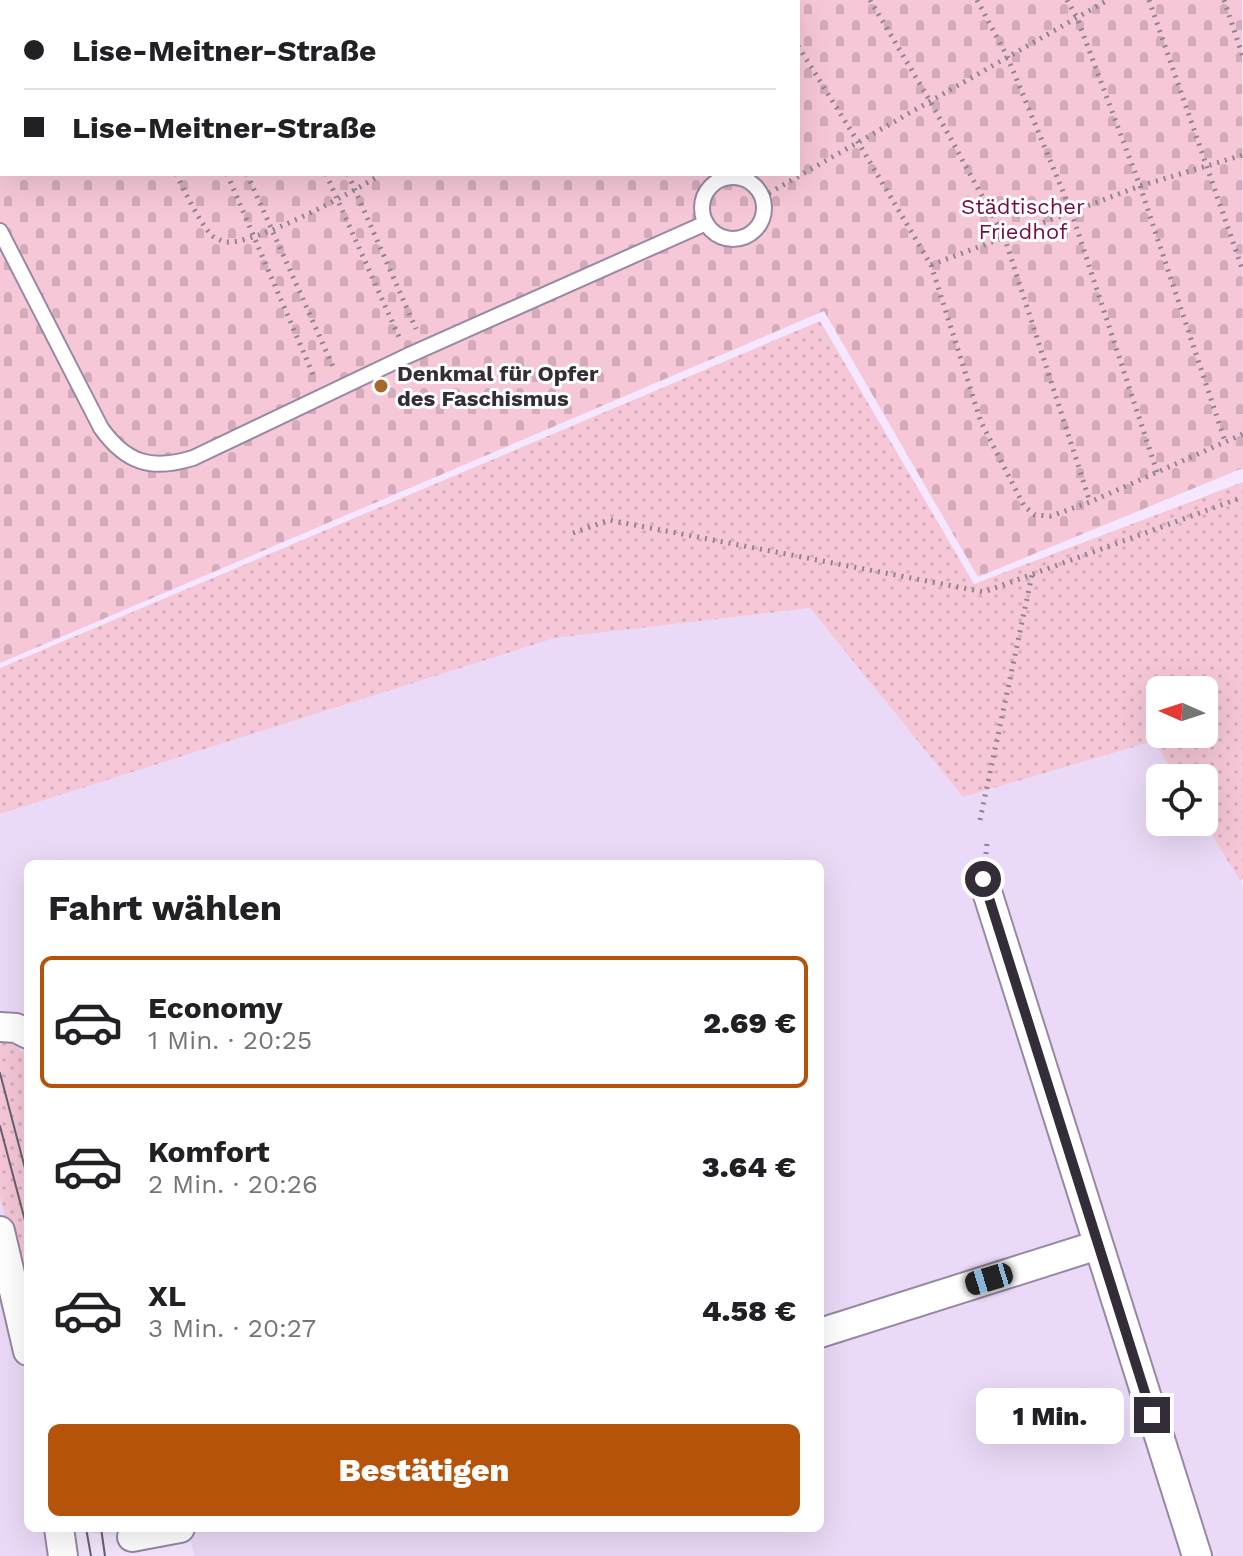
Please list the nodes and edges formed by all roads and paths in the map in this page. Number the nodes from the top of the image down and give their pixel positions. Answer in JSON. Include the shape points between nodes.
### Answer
{"nodes":[{"id":1,"x":870,"y":0,"type":"edge"},
{"id":2,"x":977,"y":0,"type":"edge"},
{"id":3,"x":1067,"y":0,"type":"edge"},
{"id":4,"x":1108,"y":0,"type":"edge"},
{"id":5,"x":1149,"y":0,"type":"edge"},
{"id":6,"x":1224,"y":0,"type":"edge"},
{"id":7,"x":1077,"y":18,"type":"junction"},
{"id":8,"x":800,"y":49,"type":"edge"},
{"id":9,"x":1007,"y":56,"type":"junction"},
{"id":10,"x":1243,"y":57,"type":"edge"},
{"id":11,"x":930,"y":101,"type":"junction"},
{"id":12,"x":858,"y":142,"type":"junction"},
{"id":13,"x":1243,"y":155,"type":"edge"},
{"id":14,"x":1208,"y":166,"type":"junction"},
{"id":15,"x":800,"y":175,"type":"edge"},
{"id":16,"x":177,"y":176,"type":"edge"},
{"id":17,"x":228,"y":176,"type":"edge"},
{"id":18,"x":248,"y":176,"type":"edge"},
{"id":19,"x":327,"y":176,"type":"edge"},
{"id":20,"x":349,"y":176,"type":"edge"},
{"id":21,"x":378,"y":176,"type":"edge"},
{"id":22,"x":720,"y":176,"type":"edge"},
{"id":23,"x":799,"y":176,"type":"edge"},
{"id":24,"x":1140,"y":186,"type":"junction"},
{"id":25,"x":355,"y":191,"type":"junction"},
{"id":26,"x":762,"y":197,"type":"junction"},
{"id":27,"x":338,"y":199,"type":"junction"},
{"id":28,"x":1071,"y":211,"type":"junction"},
{"id":29,"x":706,"y":223,"type":"junction"},
{"id":30,"x":271,"y":230,"type":"junction"},
{"id":31,"x":0,"y":231,"type":"edge"},
{"id":32,"x":1004,"y":236,"type":"junction"},
{"id":33,"x":255,"y":237,"type":"junction"},
{"id":34,"x":931,"y":265,"type":"junction"},
{"id":35,"x":1243,"y":271,"type":"edge"},
{"id":36,"x":424,"y":349,"type":"junction"},
{"id":37,"x":407,"y":356,"type":"junction"},
{"id":38,"x":342,"y":387,"type":"junction"},
{"id":39,"x":323,"y":396,"type":"junction"},
{"id":40,"x":1243,"y":434,"type":"edge"},
{"id":41,"x":1225,"y":441,"type":"junction"},
{"id":42,"x":1157,"y":472,"type":"junction"},
{"id":43,"x":1243,"y":497,"type":"edge"},
{"id":44,"x":1090,"y":502,"type":"junction"},
{"id":45,"x":573,"y":533,"type":"dead end"},
{"id":46,"x":1032,"y":574,"type":"junction"},
{"id":47,"x":980,"y":820,"type":"dead end"},
{"id":48,"x":983,"y":879,"type":"dead end"},
{"id":49,"x":0,"y":1027,"type":"edge"},
{"id":50,"x":24,"y":1032,"type":"edge"},
{"id":51,"x":0,"y":1231,"type":"edge"},
{"id":52,"x":1098,"y":1245,"type":"junction"},
{"id":53,"x":824,"y":1332,"type":"edge"},
{"id":54,"x":24,"y":1334,"type":"edge"},
{"id":55,"x":60,"y":1532,"type":"edge"},
{"id":56,"x":164,"y":1532,"type":"edge"},
{"id":57,"x":133,"y":1540,"type":"edge"},
{"id":58,"x":63,"y":1556,"type":"edge"},
{"id":59,"x":1197,"y":1556,"type":"edge"}],
"edges":[{"from":1,"to":11,"type":"path"},
{"from":2,"to":9,"type":"path"},
{"from":3,"to":7,"type":"path"},
{"from":4,"to":7,"type":"path"},
{"from":5,"to":14,"type":"path"},
{"from":6,"to":10,"type":"path"},
{"from":7,"to":9,"type":"path"},
{"from":7,"to":24,"type":"path"},
{"from":8,"to":12,"type":"path"},
{"from":9,"to":11,"type":"path"},
{"from":9,"to":28,"type":"path"},
{"from":11,"to":12,"type":"path"},
{"from":11,"to":32,"type":"path"},
{"from":12,"to":15,"type":"path"},
{"from":12,"to":34,"type":"path"},
{"from":13,"to":14,"type":"path"},
{"from":14,"to":24,"type":"path"},
{"from":14,"to":35,"type":"path"},
{"from":16,"to":33,"type":"path","via":[[212,236],[226,242]]},
{"from":17,"to":33,"type":"path"},
{"from":18,"to":30,"type":"path"},
{"from":19,"to":27,"type":"path"},
{"from":20,"to":25,"type":"path"},
{"from":21,"to":25,"type":"path"},
{"from":22,"to":26,"type":"lane","via":[[753,184]]},
{"from":22,"to":29,"type":"lane","via":[[702,206]]},
{"from":23,"to":26,"type":"path"},
{"from":24,"to":28,"type":"path"},
{"from":24,"to":41,"type":"path"},
{"from":25,"to":27,"type":"path"},
{"from":25,"to":36,"type":"path"},
{"from":26,"to":29,"type":"lane","via":[[761,223],[740,239],[715,234]]},
{"from":27,"to":30,"type":"path"},
{"from":27,"to":37,"type":"path"},
{"from":28,"to":32,"type":"path"},
{"from":28,"to":42,"type":"path"},
{"from":29,"to":36,"type":"lane"},
{"from":30,"to":33,"type":"path"},
{"from":30,"to":38,"type":"path"},
{"from":31,"to":39,"type":"lane","via":[[101,428],[115,447],[132,457],[176,464]]},
{"from":32,"to":34,"type":"path"},
{"from":32,"to":44,"type":"path"},
{"from":33,"to":39,"type":"path"},
{"from":34,"to":44,"type":"path","via":[[981,422],[1024,506],[1035,515],[1051,516]]},
{"from":36,"to":37,"type":"lane"},
{"from":37,"to":38,"type":"lane"},
{"from":38,"to":39,"type":"lane"},
{"from":40,"to":41,"type":"path"},
{"from":41,"to":42,"type":"path"},
{"from":42,"to":44,"type":"path"},
{"from":43,"to":46,"type":"path"},
{"from":45,"to":46,"type":"path","via":[[609,520],[984,592]]},
{"from":46,"to":47,"type":"path"},
{"from":48,"to":52,"type":"street"},
{"from":49,"to":50,"type":"street"},
{"from":51,"to":54,"type":"street"},
{"from":52,"to":53,"type":"street"},
{"from":52,"to":59,"type":"street"},
{"from":55,"to":58,"type":"street"},
{"from":56,"to":57,"type":"street"}]}
